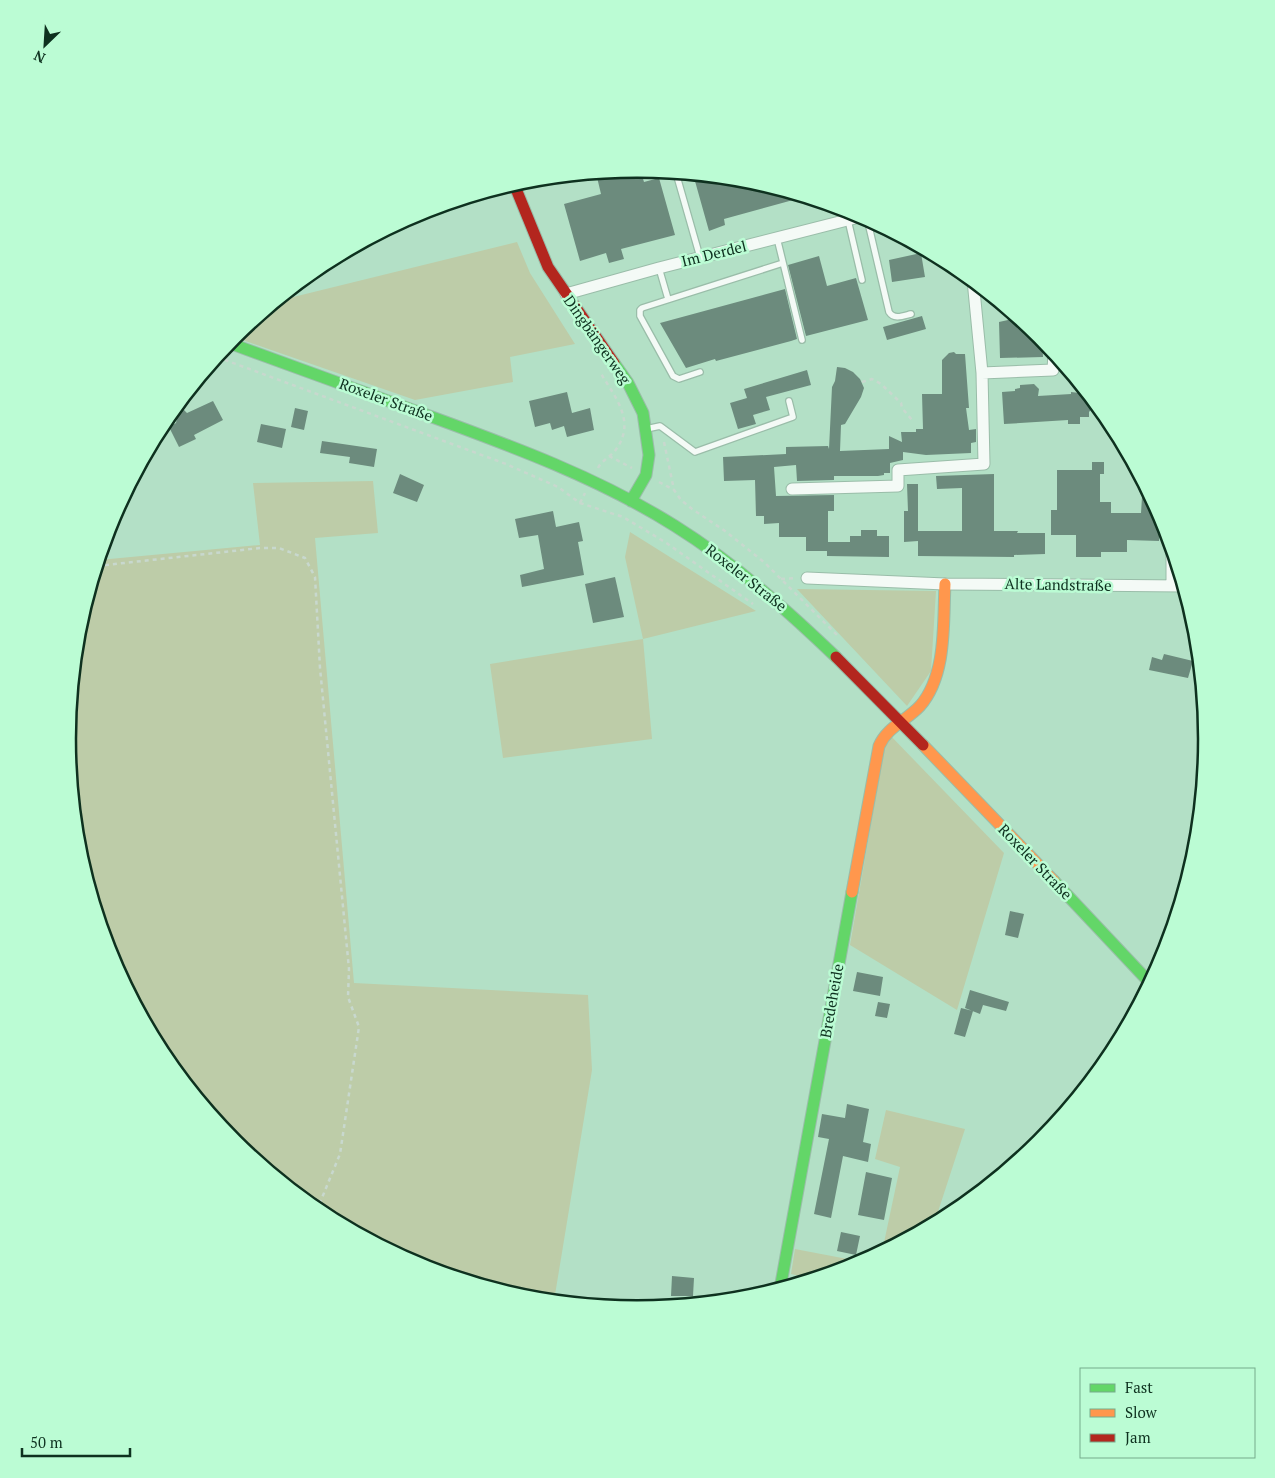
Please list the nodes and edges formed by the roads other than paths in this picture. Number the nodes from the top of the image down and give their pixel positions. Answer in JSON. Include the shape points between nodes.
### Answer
{"nodes":[{"id":1,"x":678,"y":179,"type":"edge"},
{"id":2,"x":517,"y":191,"type":"edge"},
{"id":3,"x":848,"y":220,"type":"joint"},
{"id":4,"x":869,"y":228,"type":"edge"},
{"id":5,"x":777,"y":238,"type":"junction"},
{"id":6,"x":700,"y":258,"type":"junction"},
{"id":7,"x":783,"y":264,"type":"junction"},
{"id":8,"x":659,"y":268,"type":"junction"},
{"id":9,"x":862,"y":280,"type":"dead end"},
{"id":10,"x":974,"y":290,"type":"edge"},
{"id":11,"x":566,"y":294,"type":"junction"},
{"id":12,"x":668,"y":299,"type":"junction"},
{"id":13,"x":912,"y":314,"type":"dead end"},
{"id":14,"x":802,"y":340,"type":"dead end"},
{"id":15,"x":237,"y":346,"type":"edge"},
{"id":16,"x":1054,"y":364,"type":"edge"},
{"id":17,"x":700,"y":372,"type":"dead end"},
{"id":18,"x":982,"y":373,"type":"junction"},
{"id":19,"x":789,"y":401,"type":"dead end"},
{"id":20,"x":646,"y":429,"type":"junction"},
{"id":21,"x":792,"y":489,"type":"dead end"},
{"id":22,"x":631,"y":501,"type":"junction"},
{"id":23,"x":1172,"y":569,"type":"edge"},
{"id":24,"x":807,"y":578,"type":"dead end"},
{"id":25,"x":945,"y":584,"type":"junction"},
{"id":26,"x":1172,"y":586,"type":"junction"},
{"id":27,"x":1177,"y":586,"type":"edge"},
{"id":28,"x":900,"y":722,"type":"junction"},
{"id":29,"x":1145,"y":978,"type":"edge"},
{"id":30,"x":781,"y":1281,"type":"edge"}],
"edges":[{"from":1,"to":6,"type":"lane"},
{"from":2,"to":11,"type":"main road","name":"Dingbängerweg","via":[[548,268]]},
{"from":3,"to":5,"type":"street","name":"Im Derdel"},
{"from":3,"to":9,"type":"lane"},
{"from":4,"to":13,"type":"lane","via":[[889,312],[896,317]]},
{"from":5,"to":6,"type":"street","name":"Im Derdel"},
{"from":5,"to":7,"type":"lane"},
{"from":6,"to":8,"type":"street","name":"Im Derdel"},
{"from":7,"to":12,"type":"lane"},
{"from":7,"to":14,"type":"lane"},
{"from":8,"to":11,"type":"street","name":"Im Derdel"},
{"from":8,"to":12,"type":"lane"},
{"from":10,"to":18,"type":"street"},
{"from":11,"to":20,"type":"main road","name":"Dingbängerweg","via":[[628,382],[643,413]]},
{"from":12,"to":17,"type":"lane","via":[[642,308],[640,316],[673,376],[679,379]]},
{"from":15,"to":22,"type":"main road","name":"Roxeler Straße","via":[[523,451]]},
{"from":16,"to":18,"type":"street","via":[[1054,370]]},
{"from":18,"to":21,"type":"street","via":[[984,464],[898,470],[898,486]]},
{"from":19,"to":20,"type":"lane","via":[[793,417],[695,452],[660,426]]},
{"from":20,"to":22,"type":"main road","name":"Dingbängerweg","via":[[648,466]]},
{"from":22,"to":28,"type":"main road","name":"Roxeler Straße","via":[[715,552],[760,586],[802,623]]},
{"from":23,"to":26,"type":"street"},
{"from":24,"to":25,"type":"street","name":"Alte Landstraße"},
{"from":25,"to":26,"type":"street","name":"Alte Landstraße"},
{"from":25,"to":28,"type":"main road","via":[[941,657],[936,679],[920,706]]},
{"from":26,"to":27,"type":"street","name":"Alte Landstraße"},
{"from":28,"to":29,"type":"main road","name":"Roxeler Straße"},
{"from":28,"to":30,"type":"main road","name":"Bredeheide","via":[[884,736],[879,746]]}]}
